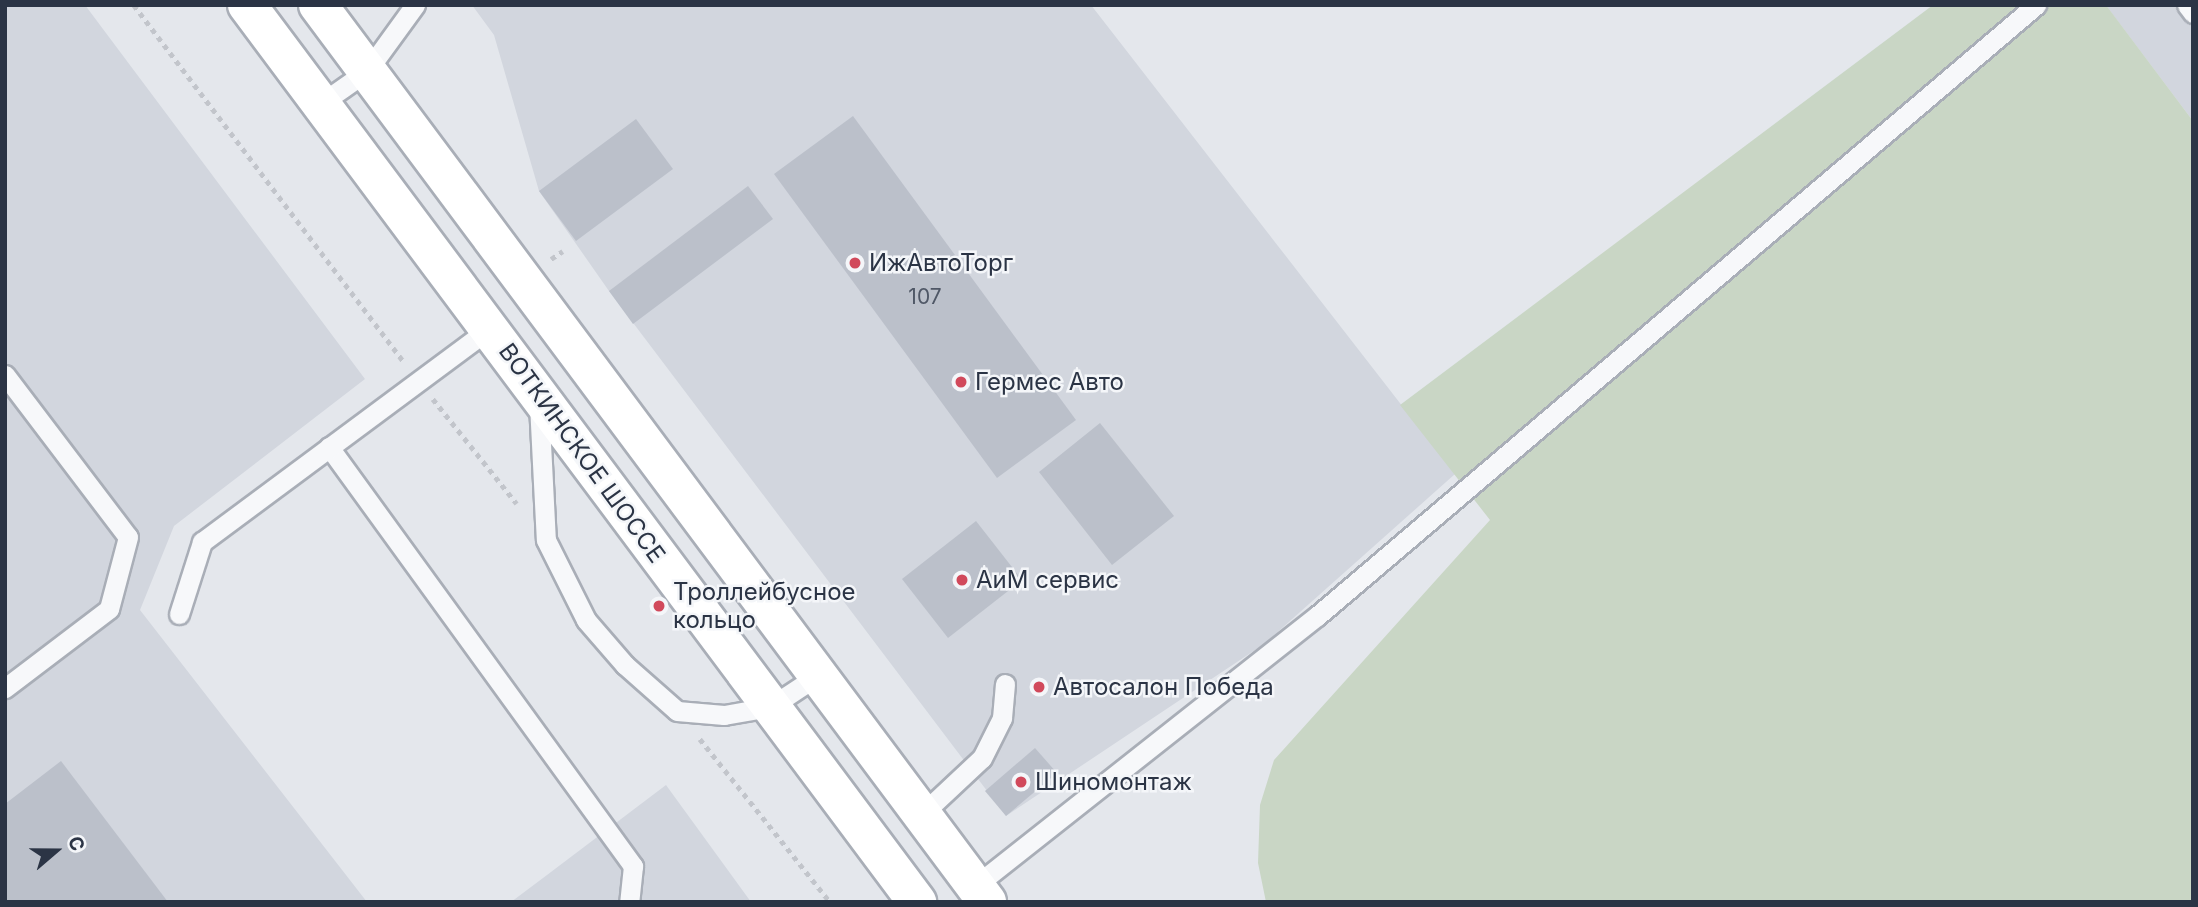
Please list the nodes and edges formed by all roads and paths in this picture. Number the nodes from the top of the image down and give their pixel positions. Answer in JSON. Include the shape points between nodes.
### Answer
{"nodes":[{"id":1,"x":134,"y":5,"type":"edge"},
{"id":2,"x":247,"y":5,"type":"edge"},
{"id":3,"x":318,"y":5,"type":"edge"},
{"id":4,"x":415,"y":5,"type":"edge"},
{"id":5,"x":2036,"y":5,"type":"edge"},
{"id":6,"x":2187,"y":5,"type":"edge"},
{"id":7,"x":2193,"y":12,"type":"edge"},
{"id":8,"x":367,"y":71,"type":"junction"},
{"id":9,"x":320,"y":103,"type":"junction"},
{"id":10,"x":490,"y":328,"type":"junction"},
{"id":11,"x":5,"y":375,"type":"edge"},
{"id":12,"x":418,"y":380,"type":"junction"},
{"id":13,"x":539,"y":396,"type":"junction"},
{"id":14,"x":329,"y":447,"type":"junction"},
{"id":15,"x":545,"y":540,"type":"junction"},
{"id":16,"x":179,"y":614,"type":"dead end"},
{"id":17,"x":817,"y":676,"type":"junction"},
{"id":18,"x":1005,"y":684,"type":"dead end"},
{"id":19,"x":5,"y":688,"type":"edge"},
{"id":20,"x":770,"y":707,"type":"junction"},
{"id":21,"x":677,"y":711,"type":"junction"},
{"id":22,"x":921,"y":815,"type":"junction"},
{"id":23,"x":981,"y":894,"type":"edge"},
{"id":24,"x":629,"y":902,"type":"edge"},
{"id":25,"x":830,"y":902,"type":"edge"},
{"id":26,"x":917,"y":902,"type":"edge"}],
"edges":[{"from":1,"to":12,"type":"path"},
{"from":2,"to":9,"type":"main road","name":"ВОТКИНСКОЕ ШОССЕ"},
{"from":3,"to":8,"type":"main road"},
{"from":4,"to":8,"type":"lane"},
{"from":5,"to":23,"type":"lane","via":[[1317,616]]},
{"from":6,"to":7,"type":"lane"},
{"from":8,"to":9,"type":"lane"},
{"from":8,"to":17,"type":"main road"},
{"from":9,"to":10,"type":"main road","name":"ВОТКИНСКОЕ ШОССЕ"},
{"from":10,"to":12,"type":"lane"},
{"from":10,"to":13,"type":"main road","name":"ВОТКИНСКОЕ ШОССЕ"},
{"from":11,"to":19,"type":"lane","via":[[128,537],[109,609]]},
{"from":12,"to":14,"type":"lane"},
{"from":12,"to":15,"type":"path"},
{"from":13,"to":15,"type":"lane"},
{"from":13,"to":20,"type":"main road","name":"ВОТКИНСКОЕ ШОССЕ"},
{"from":14,"to":16,"type":"lane","via":[[202,542]]},
{"from":14,"to":24,"type":"lane","via":[[633,866]]},
{"from":15,"to":21,"type":"lane","via":[[586,620],[625,665]]},
{"from":17,"to":20,"type":"lane"},
{"from":17,"to":22,"type":"main road"},
{"from":18,"to":22,"type":"lane","via":[[1003,718],[982,758]]},
{"from":20,"to":21,"type":"lane","via":[[724,715]]},
{"from":20,"to":26,"type":"main road","name":"ВОТКИНСКОЕ ШОССЕ"},
{"from":21,"to":25,"type":"path"},
{"from":22,"to":23,"type":"main road"}]}
